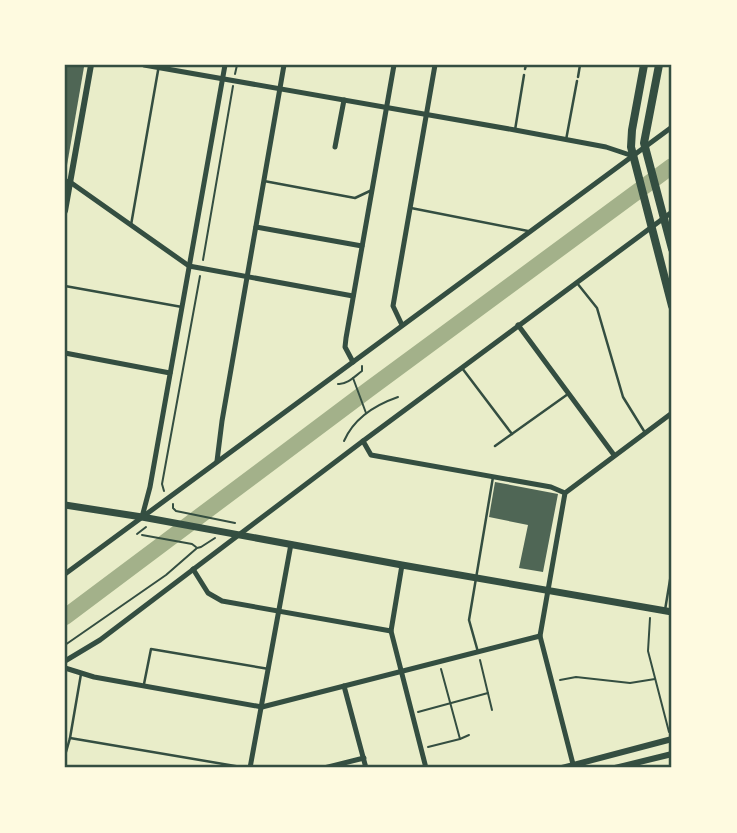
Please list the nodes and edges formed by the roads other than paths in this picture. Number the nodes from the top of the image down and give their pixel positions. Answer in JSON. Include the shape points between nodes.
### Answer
{"nodes":[{"id":1,"x":91,"y":65,"type":"edge"},
{"id":2,"x":144,"y":65,"type":"edge"},
{"id":3,"x":225,"y":65,"type":"edge"},
{"id":4,"x":284,"y":65,"type":"edge"},
{"id":5,"x":394,"y":65,"type":"edge"},
{"id":6,"x":435,"y":65,"type":"edge"},
{"id":7,"x":580,"y":65,"type":"edge"},
{"id":8,"x":644,"y":65,"type":"edge"},
{"id":9,"x":659,"y":65,"type":"edge"},
{"id":10,"x":159,"y":66,"type":"edge"},
{"id":11,"x":524,"y":75,"type":"dead end"},
{"id":12,"x":222,"y":78,"type":"junction"},
{"id":13,"x":280,"y":89,"type":"junction"},
{"id":14,"x":344,"y":100,"type":"junction"},
{"id":15,"x":386,"y":108,"type":"junction"},
{"id":16,"x":426,"y":115,"type":"junction"},
{"id":17,"x":672,"y":127,"type":"edge"},
{"id":18,"x":515,"y":130,"type":"junction"},
{"id":19,"x":566,"y":140,"type":"junction"},
{"id":20,"x":335,"y":147,"type":"dead end"},
{"id":21,"x":645,"y":147,"type":"junction"},
{"id":22,"x":633,"y":156,"type":"junction"},
{"id":23,"x":264,"y":181,"type":"junction"},
{"id":24,"x":67,"y":182,"type":"edge"},
{"id":25,"x":372,"y":190,"type":"junction"},
{"id":26,"x":411,"y":208,"type":"junction"},
{"id":27,"x":65,"y":211,"type":"edge"},
{"id":28,"x":669,"y":215,"type":"edge"},
{"id":29,"x":131,"y":225,"type":"junction"},
{"id":30,"x":256,"y":227,"type":"junction"},
{"id":31,"x":652,"y":228,"type":"junction"},
{"id":32,"x":530,"y":231,"type":"junction"},
{"id":33,"x":362,"y":246,"type":"junction"},
{"id":34,"x":672,"y":249,"type":"edge"},
{"id":35,"x":189,"y":266,"type":"junction"},
{"id":36,"x":247,"y":276,"type":"junction"},
{"id":37,"x":577,"y":283,"type":"junction"},
{"id":38,"x":65,"y":286,"type":"edge"},
{"id":39,"x":353,"y":296,"type":"junction"},
{"id":40,"x":672,"y":306,"type":"edge"},
{"id":41,"x":182,"y":307,"type":"junction"},
{"id":42,"x":402,"y":325,"type":"junction"},
{"id":43,"x":518,"y":326,"type":"junction"},
{"id":44,"x":65,"y":353,"type":"edge"},
{"id":45,"x":353,"y":362,"type":"junction"},
{"id":46,"x":462,"y":368,"type":"junction"},
{"id":47,"x":170,"y":373,"type":"junction"},
{"id":48,"x":568,"y":394,"type":"junction"},
{"id":49,"x":672,"y":413,"type":"edge"},
{"id":50,"x":646,"y":433,"type":"junction"},
{"id":51,"x":512,"y":434,"type":"junction"},
{"id":52,"x":363,"y":441,"type":"junction"},
{"id":53,"x":495,"y":446,"type":"dead end"},
{"id":54,"x":614,"y":455,"type":"junction"},
{"id":55,"x":217,"y":461,"type":"junction"},
{"id":56,"x":493,"y":477,"type":"junction"},
{"id":57,"x":565,"y":493,"type":"junction"},
{"id":58,"x":65,"y":505,"type":"edge"},
{"id":59,"x":142,"y":517,"type":"junction"},
{"id":60,"x":239,"y":534,"type":"junction"},
{"id":61,"x":291,"y":544,"type":"junction"},
{"id":62,"x":402,"y":565,"type":"junction"},
{"id":63,"x":672,"y":568,"type":"edge"},
{"id":64,"x":193,"y":569,"type":"junction"},
{"id":65,"x":65,"y":574,"type":"edge"},
{"id":66,"x":475,"y":578,"type":"junction"},
{"id":67,"x":549,"y":590,"type":"junction"},
{"id":68,"x":668,"y":611,"type":"edge"},
{"id":69,"x":279,"y":612,"type":"junction"},
{"id":70,"x":391,"y":631,"type":"junction"},
{"id":71,"x":540,"y":636,"type":"junction"},
{"id":72,"x":478,"y":652,"type":"junction"},
{"id":73,"x":65,"y":661,"type":"edge"},
{"id":74,"x":65,"y":668,"type":"edge"},
{"id":75,"x":269,"y":669,"type":"junction"},
{"id":76,"x":401,"y":671,"type":"junction"},
{"id":77,"x":81,"y":674,"type":"junction"},
{"id":78,"x":144,"y":686,"type":"junction"},
{"id":79,"x":344,"y":686,"type":"junction"},
{"id":80,"x":262,"y":706,"type":"junction"},
{"id":81,"x":70,"y":738,"type":"junction"},
{"id":82,"x":672,"y":739,"type":"edge"},
{"id":83,"x":66,"y":751,"type":"edge"},
{"id":84,"x":672,"y":754,"type":"edge"},
{"id":85,"x":364,"y":758,"type":"junction"},
{"id":86,"x":574,"y":767,"type":"edge"},
{"id":87,"x":249,"y":768,"type":"edge"},
{"id":88,"x":324,"y":768,"type":"edge"},
{"id":89,"x":366,"y":768,"type":"edge"},
{"id":90,"x":426,"y":768,"type":"edge"},
{"id":91,"x":562,"y":768,"type":"edge"},
{"id":92,"x":615,"y":768,"type":"edge"}],
"edges":[{"from":1,"to":24,"type":"street"},
{"from":2,"to":10,"type":"street"},
{"from":3,"to":12,"type":"street"},
{"from":4,"to":13,"type":"street"},
{"from":5,"to":15,"type":"street"},
{"from":6,"to":16,"type":"street"},
{"from":7,"to":19,"type":"lane"},
{"from":8,"to":22,"type":"main road","via":[[631,137]]},
{"from":9,"to":21,"type":"main road"},
{"from":10,"to":12,"type":"street"},
{"from":10,"to":29,"type":"lane"},
{"from":11,"to":18,"type":"lane"},
{"from":12,"to":13,"type":"street"},
{"from":12,"to":35,"type":"street"},
{"from":13,"to":14,"type":"street"},
{"from":13,"to":23,"type":"street"},
{"from":14,"to":15,"type":"street"},
{"from":14,"to":20,"type":"street"},
{"from":15,"to":16,"type":"street"},
{"from":15,"to":25,"type":"street"},
{"from":16,"to":18,"type":"street"},
{"from":16,"to":26,"type":"street"},
{"from":17,"to":21,"type":"street"},
{"from":18,"to":19,"type":"street"},
{"from":19,"to":22,"type":"street"},
{"from":21,"to":22,"type":"street"},
{"from":21,"to":28,"type":"main road"},
{"from":22,"to":31,"type":"main road"},
{"from":22,"to":32,"type":"street"},
{"from":23,"to":25,"type":"lane","via":[[355,198]]},
{"from":23,"to":30,"type":"street"},
{"from":24,"to":27,"type":"street"},
{"from":24,"to":29,"type":"street"},
{"from":25,"to":33,"type":"street"},
{"from":26,"to":32,"type":"lane"},
{"from":26,"to":42,"type":"street","via":[[393,306]]},
{"from":28,"to":31,"type":"street"},
{"from":28,"to":34,"type":"main road"},
{"from":29,"to":35,"type":"street"},
{"from":30,"to":33,"type":"street"},
{"from":30,"to":36,"type":"street"},
{"from":31,"to":37,"type":"street"},
{"from":31,"to":40,"type":"main road"},
{"from":32,"to":42,"type":"street"},
{"from":33,"to":39,"type":"street"},
{"from":35,"to":36,"type":"street"},
{"from":35,"to":41,"type":"street"},
{"from":36,"to":39,"type":"street"},
{"from":36,"to":55,"type":"street"},
{"from":37,"to":43,"type":"street"},
{"from":37,"to":50,"type":"lane","via":[[597,308],[622,397]]},
{"from":38,"to":41,"type":"lane"},
{"from":39,"to":45,"type":"street","via":[[345,347]]},
{"from":41,"to":47,"type":"street"},
{"from":42,"to":45,"type":"street"},
{"from":43,"to":46,"type":"street"},
{"from":43,"to":48,"type":"street"},
{"from":44,"to":47,"type":"street"},
{"from":45,"to":55,"type":"street"},
{"from":46,"to":51,"type":"lane"},
{"from":46,"to":52,"type":"street"},
{"from":47,"to":59,"type":"street"},
{"from":48,"to":51,"type":"lane"},
{"from":48,"to":54,"type":"street"},
{"from":49,"to":50,"type":"street"},
{"from":50,"to":54,"type":"street"},
{"from":51,"to":53,"type":"lane"},
{"from":52,"to":56,"type":"street","via":[[371,455]]},
{"from":52,"to":60,"type":"street"},
{"from":54,"to":57,"type":"street"},
{"from":55,"to":59,"type":"street"},
{"from":56,"to":57,"type":"street"},
{"from":56,"to":66,"type":"lane"},
{"from":57,"to":67,"type":"street"},
{"from":58,"to":59,"type":"main road"},
{"from":59,"to":60,"type":"main road"},
{"from":59,"to":65,"type":"street"},
{"from":60,"to":61,"type":"main road"},
{"from":60,"to":64,"type":"street"},
{"from":61,"to":62,"type":"main road"},
{"from":61,"to":69,"type":"street"},
{"from":62,"to":66,"type":"main road"},
{"from":62,"to":70,"type":"street"},
{"from":63,"to":68,"type":"lane"},
{"from":64,"to":69,"type":"street","via":[[208,593],[222,601]]},
{"from":64,"to":73,"type":"street"},
{"from":66,"to":67,"type":"main road"},
{"from":66,"to":72,"type":"lane","via":[[469,620]]},
{"from":67,"to":68,"type":"main road"},
{"from":67,"to":71,"type":"street"},
{"from":69,"to":70,"type":"street"},
{"from":69,"to":75,"type":"street"},
{"from":70,"to":76,"type":"street"},
{"from":71,"to":72,"type":"street"},
{"from":71,"to":86,"type":"street"},
{"from":72,"to":76,"type":"street"},
{"from":74,"to":77,"type":"street"},
{"from":75,"to":78,"type":"lane","via":[[152,649]]},
{"from":75,"to":80,"type":"street"},
{"from":76,"to":79,"type":"street"},
{"from":76,"to":90,"type":"street"},
{"from":77,"to":78,"type":"street"},
{"from":77,"to":81,"type":"lane"},
{"from":78,"to":80,"type":"street"},
{"from":79,"to":80,"type":"street"},
{"from":79,"to":85,"type":"street"},
{"from":80,"to":87,"type":"street"},
{"from":81,"to":83,"type":"lane"},
{"from":81,"to":87,"type":"lane"},
{"from":82,"to":86,"type":"street"},
{"from":84,"to":92,"type":"street"},
{"from":85,"to":88,"type":"street"},
{"from":85,"to":89,"type":"street"},
{"from":86,"to":91,"type":"street"}]}
